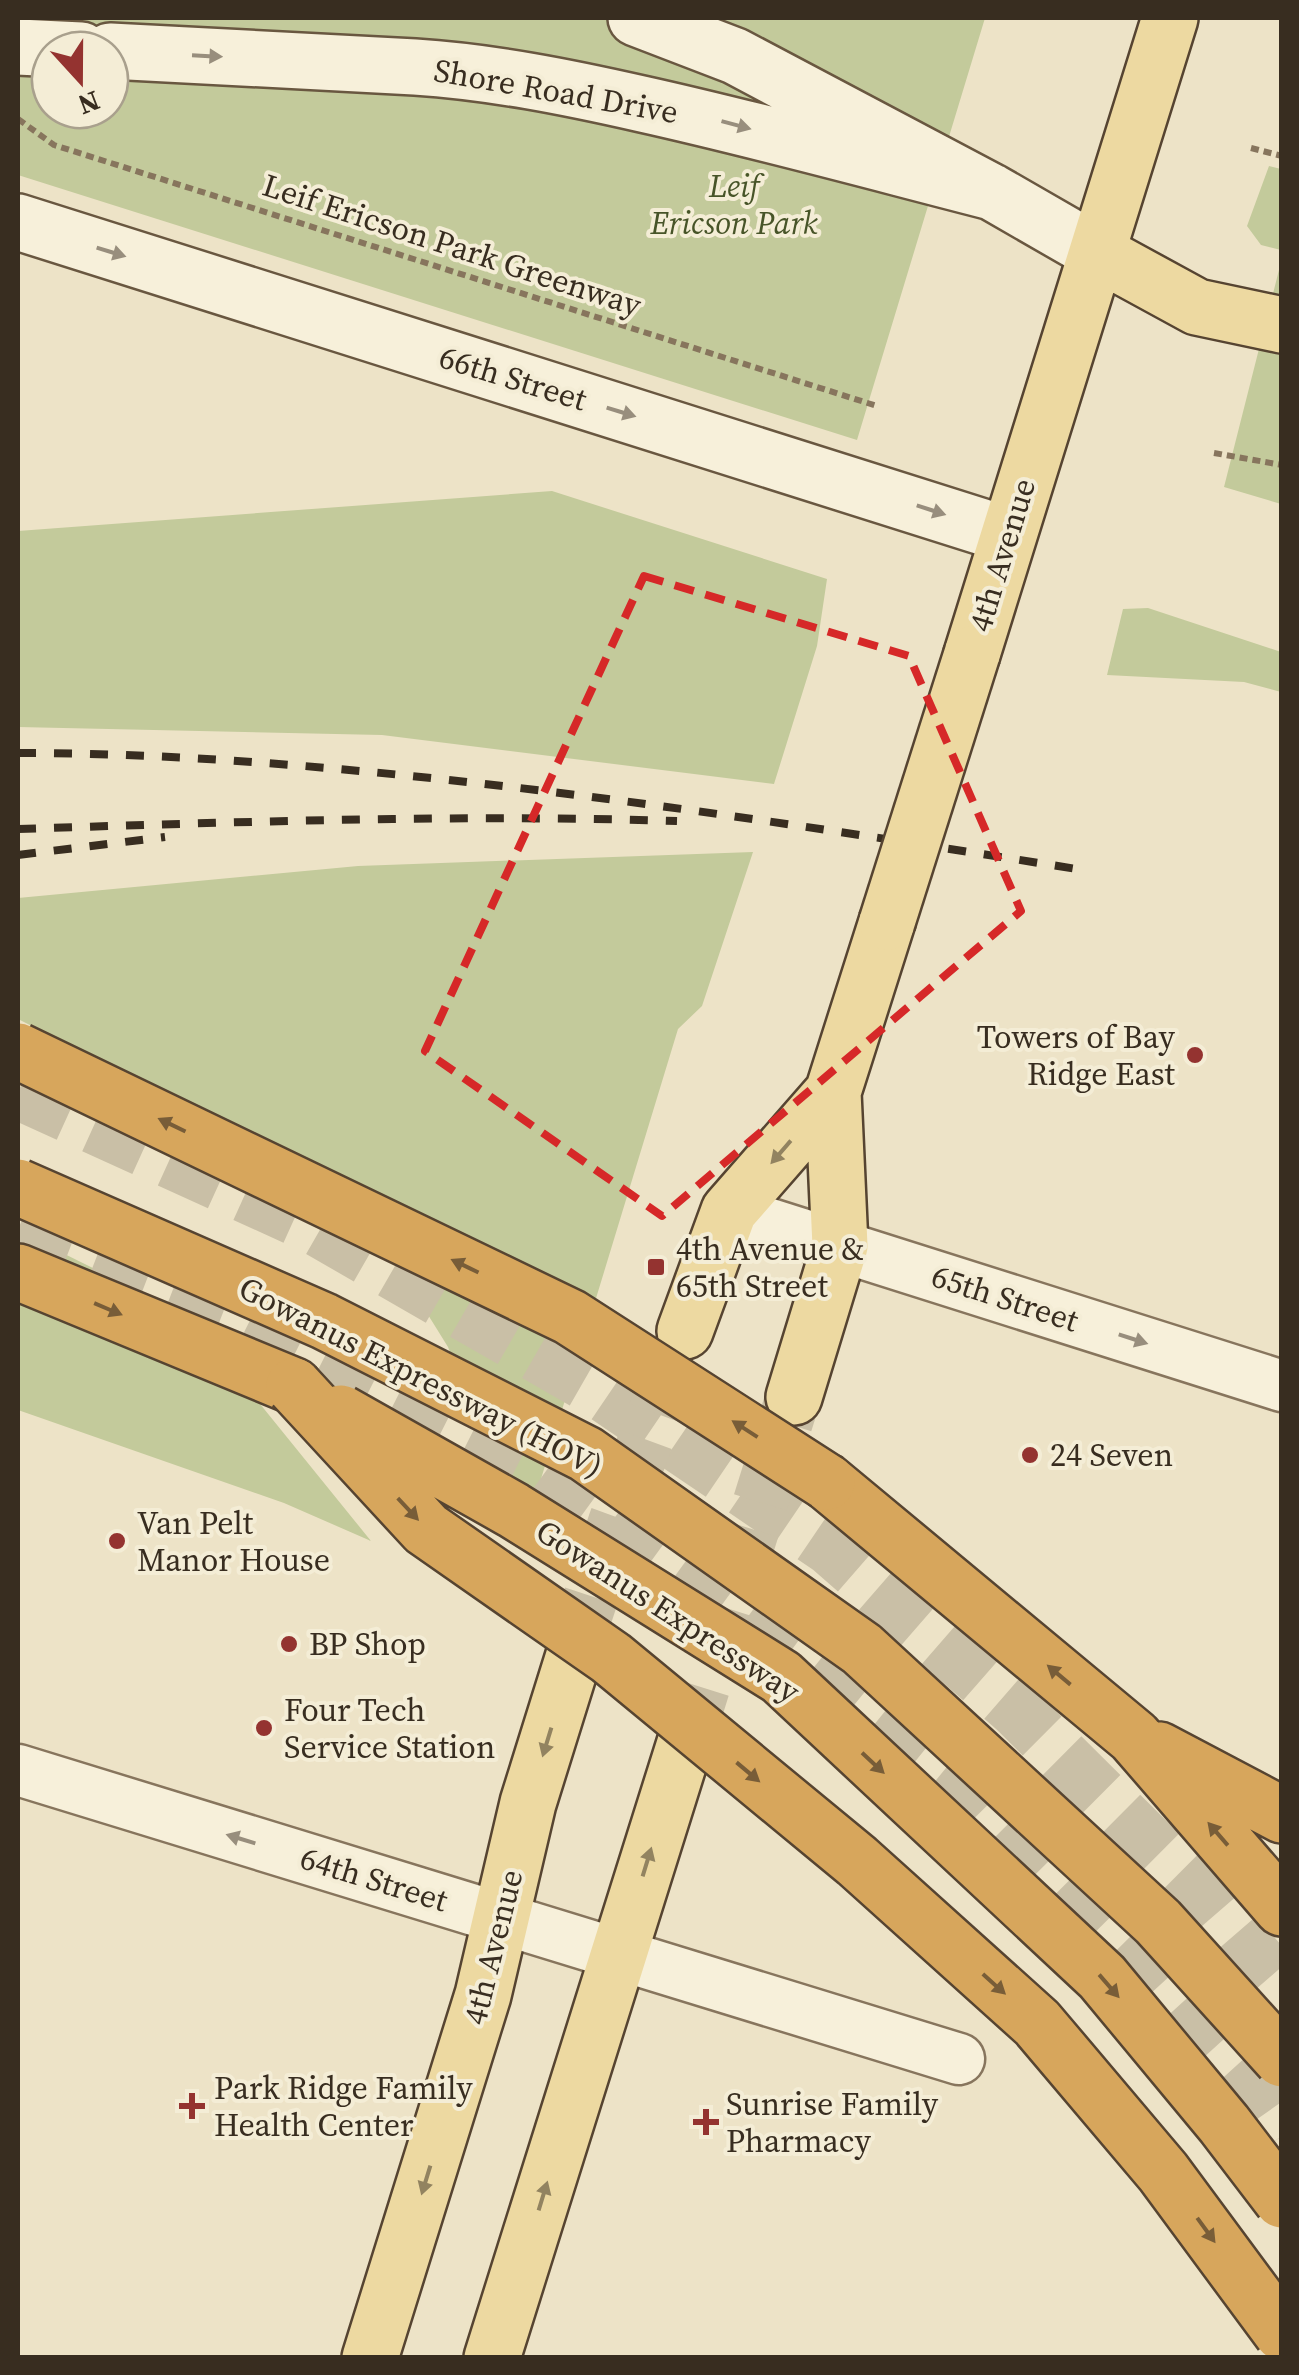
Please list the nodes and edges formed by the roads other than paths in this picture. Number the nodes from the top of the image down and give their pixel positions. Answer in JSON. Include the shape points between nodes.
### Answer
{"nodes":[{"id":1,"x":636,"y":18,"type":"edge"},
{"id":2,"x":1170,"y":18,"type":"edge"},
{"id":3,"x":130,"y":53,"type":"edge"},
{"id":4,"x":992,"y":192,"type":"junction"},
{"id":5,"x":18,"y":222,"type":"edge"},
{"id":6,"x":1098,"y":253,"type":"junction"},
{"id":7,"x":1282,"y":324,"type":"edge"},
{"id":8,"x":1008,"y":535,"type":"junction"},
{"id":9,"x":18,"y":1051,"type":"edge"},
{"id":10,"x":833,"y":1092,"type":"junction"},
{"id":11,"x":18,"y":1187,"type":"edge"},
{"id":12,"x":729,"y":1211,"type":"junction"},
{"id":13,"x":840,"y":1246,"type":"junction"},
{"id":14,"x":18,"y":1272,"type":"edge"},
{"id":15,"x":685,"y":1331,"type":"tunnel mouth"},
{"id":16,"x":294,"y":1386,"type":"junction"},
{"id":17,"x":1282,"y":1386,"type":"edge"},
{"id":18,"x":794,"y":1397,"type":"tunnel mouth"},
{"id":19,"x":576,"y":1649,"type":"tunnel mouth"},
{"id":20,"x":1134,"y":1738,"type":"junction"},
{"id":21,"x":686,"y":1740,"type":"tunnel mouth"},
{"id":22,"x":18,"y":1770,"type":"edge"},
{"id":23,"x":1282,"y":1816,"type":"edge"},
{"id":24,"x":1282,"y":1908,"type":"edge"},
{"id":25,"x":501,"y":1918,"type":"junction"},
{"id":26,"x":619,"y":1955,"type":"junction"},
{"id":27,"x":1282,"y":2059,"type":"edge"},
{"id":28,"x":959,"y":2060,"type":"dead end"},
{"id":29,"x":1282,"y":2200,"type":"edge"},
{"id":30,"x":1282,"y":2333,"type":"edge"},
{"id":31,"x":370,"y":2358,"type":"edge"},
{"id":32,"x":492,"y":2358,"type":"edge"}],
"edges":[{"from":1,"to":4,"type":"street","name":"Shore Road Drive","via":[[736,56]]},
{"from":2,"to":6,"type":"main road","name":"4th Avenue"},
{"from":3,"to":4,"type":"street","name":"Shore Road Drive","one_way":true,"via":[[430,68],[519,79],[711,119]]},
{"from":4,"to":6,"type":"street","name":"Shore Road Drive"},
{"from":5,"to":8,"type":"street","name":"66th Street","one_way":true},
{"from":6,"to":7,"type":"main road","name":"Shore Road Drive","via":[[1197,307]]},
{"from":6,"to":8,"type":"main road","name":"4th Avenue"},
{"from":8,"to":10,"type":"main road","name":"4th Avenue","bridge":true},
{"from":20,"to":9,"type":"highway","one_way":true,"bridge":true,"via":[[827,1482],[570,1317]]},
{"from":10,"to":12,"type":"main road","name":"4th Avenue","one_way":true},
{"from":10,"to":13,"type":"main road","name":"4th Avenue"},
{"from":11,"to":27,"type":"highway","name":"Gowanus Expressway (HOV)","bridge":true,"via":[[324,1321],[586,1454],[862,1649],[1158,1922]]},
{"from":12,"to":13,"type":"street","name":"65th Street"},
{"from":12,"to":15,"type":"main road","name":"4th Avenue"},
{"from":13,"to":17,"type":"street","name":"65th Street","one_way":true},
{"from":13,"to":18,"type":"main road","name":"4th Avenue"},
{"from":14,"to":16,"type":"highway","name":"Gowanus Expressway","one_way":true},
{"from":16,"to":29,"type":"highway","name":"Gowanus Expressway","one_way":true,"bridge":true,"via":[[513,1510],[781,1678],[1102,1977]]},
{"from":16,"to":30,"type":"highway","one_way":true,"bridge":true,"via":[[426,1529],[610,1658],[857,1862],[1036,2023],[1164,2172]]},
{"from":19,"to":25,"type":"main road","name":"4th Avenue","one_way":true},
{"from":20,"to":23,"type":"highway"},
{"from":24,"to":20,"type":"highway","one_way":true},
{"from":26,"to":21,"type":"main road","one_way":true},
{"from":25,"to":22,"type":"street","name":"64th Street","one_way":true},
{"from":25,"to":26,"type":"street","name":"64th Street"},
{"from":25,"to":31,"type":"main road","name":"4th Avenue","one_way":true,"via":[[484,1995]]},
{"from":26,"to":28,"type":"street","name":"64th Street"},
{"from":32,"to":26,"type":"main road","one_way":true}]}
